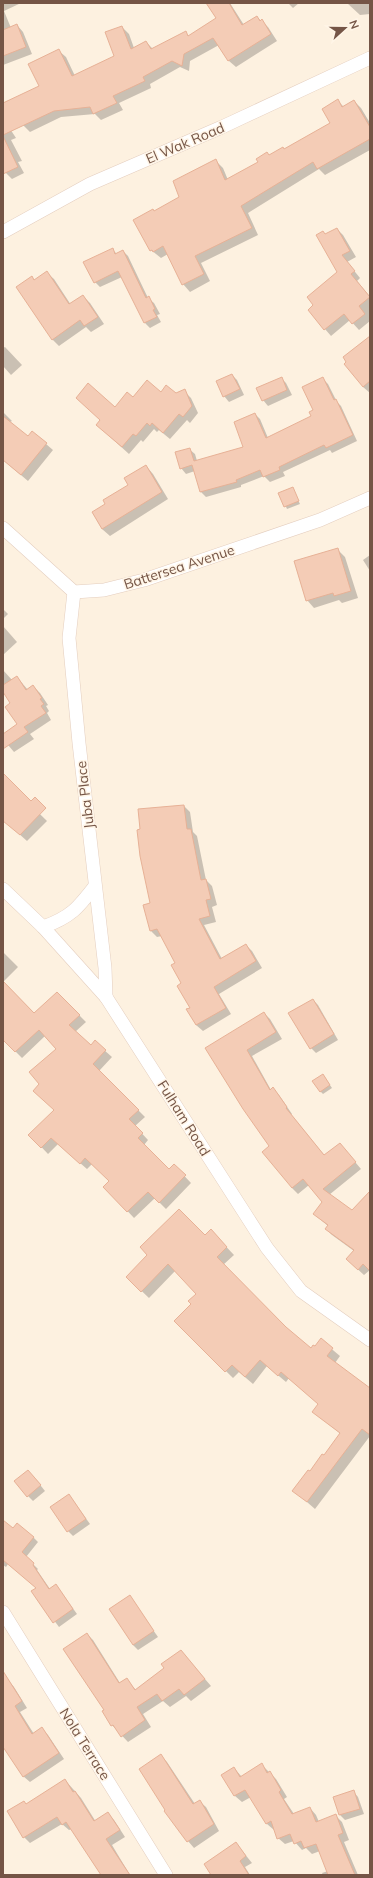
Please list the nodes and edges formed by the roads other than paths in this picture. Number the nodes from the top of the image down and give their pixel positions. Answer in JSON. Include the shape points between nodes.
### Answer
{"nodes":[{"id":1,"x":370,"y":58,"type":"edge"},
{"id":2,"x":3,"y":232,"type":"edge"},
{"id":3,"x":370,"y":498,"type":"edge"},
{"id":4,"x":3,"y":528,"type":"edge"},
{"id":5,"x":74,"y":592,"type":"junction"},
{"id":6,"x":95,"y":886,"type":"junction"},
{"id":7,"x":3,"y":889,"type":"edge"},
{"id":8,"x":43,"y":927,"type":"junction"},
{"id":9,"x":106,"y":997,"type":"junction"},
{"id":10,"x":370,"y":1340,"type":"edge"},
{"id":11,"x":3,"y":1612,"type":"edge"},
{"id":12,"x":166,"y":1875,"type":"edge"}],
"edges":[{"from":1,"to":2,"type":"street","name":"El Wak Road","via":[[222,127],[90,184]]},
{"from":3,"to":5,"type":"street","name":"Battersea Avenue","via":[[320,520],[144,580],[104,590]]},
{"from":4,"to":5,"type":"street"},
{"from":5,"to":6,"type":"street","name":"Juba Place","via":[[70,638]]},
{"from":6,"to":8,"type":"street","via":[[78,908],[68,916]]},
{"from":6,"to":9,"type":"street","name":"Juba Place"},
{"from":7,"to":8,"type":"street","name":"Fulham Road"},
{"from":8,"to":9,"type":"street","name":"Fulham Road"},
{"from":9,"to":10,"type":"street","name":"Fulham Road","via":[[267,1248],[301,1291]]},
{"from":11,"to":12,"type":"street","name":"Nola Terrace"}]}
